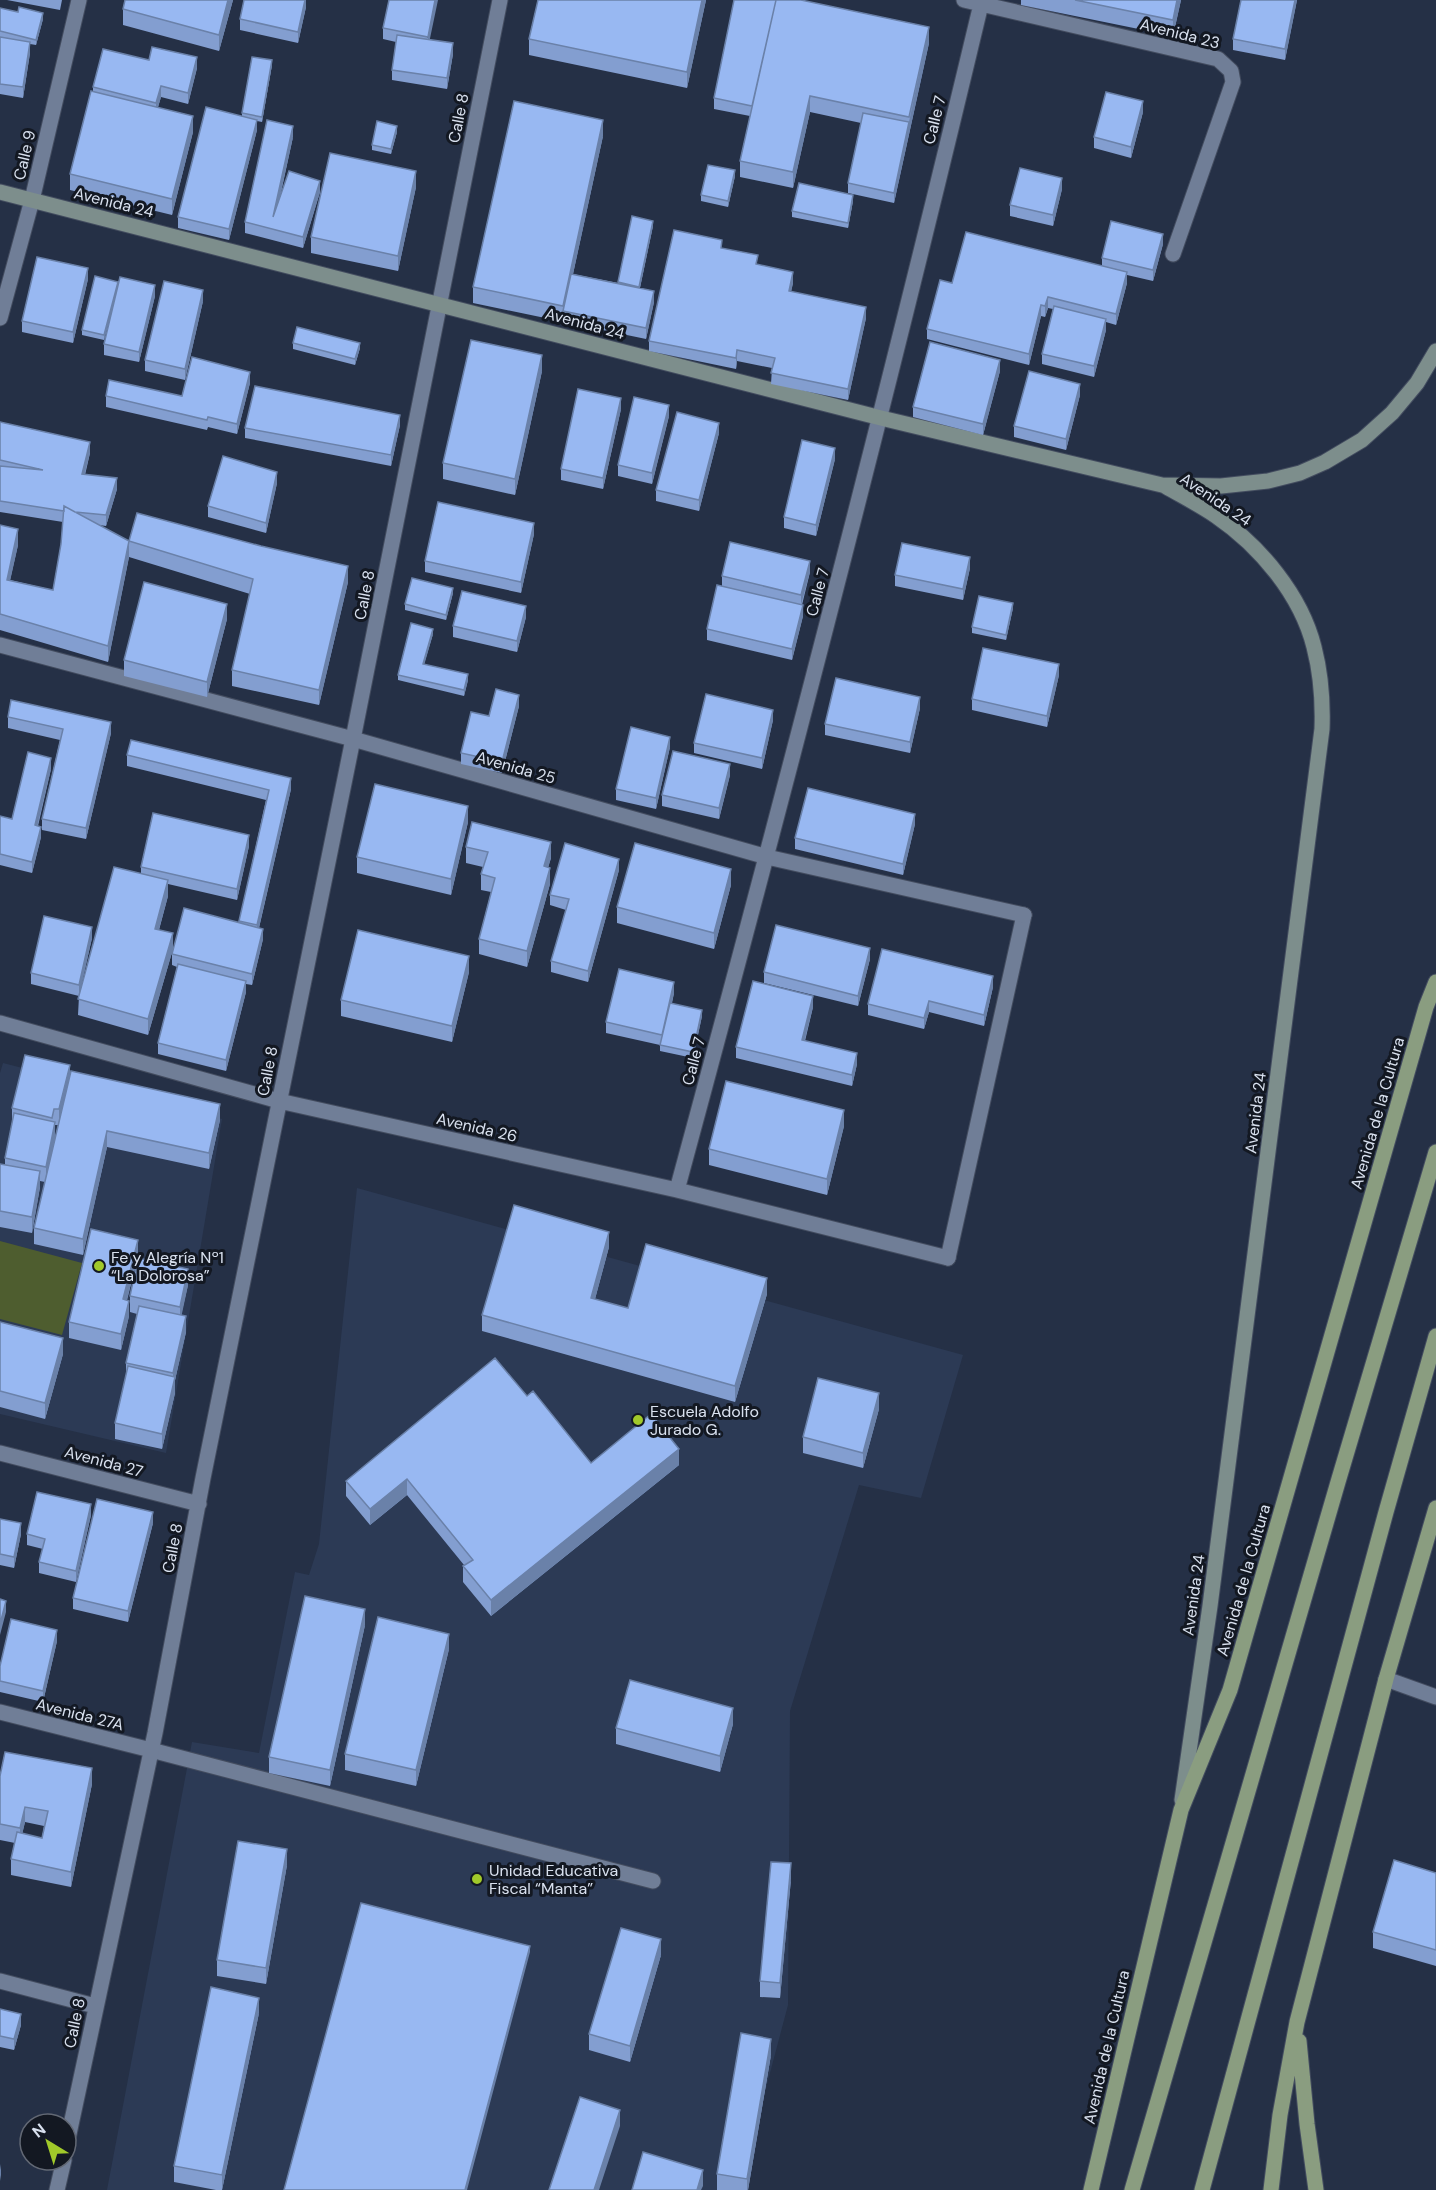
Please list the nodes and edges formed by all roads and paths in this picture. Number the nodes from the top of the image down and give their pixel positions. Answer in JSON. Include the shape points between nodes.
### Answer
{"nodes":[{"id":1,"x":80,"y":0,"type":"edge"},
{"id":2,"x":500,"y":0,"type":"edge"},
{"id":3,"x":964,"y":0,"type":"edge"},
{"id":4,"x":982,"y":2,"type":"edge"},
{"id":5,"x":0,"y":192,"type":"edge"},
{"id":6,"x":32,"y":200,"type":"junction"},
{"id":7,"x":1173,"y":254,"type":"dead end"},
{"id":8,"x":440,"y":304,"type":"junction"},
{"id":9,"x":0,"y":318,"type":"edge"},
{"id":10,"x":1436,"y":351,"type":"edge"},
{"id":11,"x":881,"y":418,"type":"junction"},
{"id":12,"x":1162,"y":485,"type":"junction"},
{"id":13,"x":0,"y":645,"type":"edge"},
{"id":14,"x":353,"y":739,"type":"junction"},
{"id":15,"x":767,"y":857,"type":"junction"},
{"id":16,"x":1436,"y":982,"type":"edge"},
{"id":17,"x":0,"y":1023,"type":"edge"},
{"id":18,"x":279,"y":1101,"type":"junction"},
{"id":19,"x":1436,"y":1152,"type":"edge"},
{"id":20,"x":677,"y":1190,"type":"junction"},
{"id":21,"x":948,"y":1258,"type":"joint"},
{"id":22,"x":1436,"y":1336,"type":"edge"},
{"id":23,"x":0,"y":1453,"type":"edge"},
{"id":24,"x":199,"y":1504,"type":"junction"},
{"id":25,"x":1436,"y":1508,"type":"edge"},
{"id":26,"x":1386,"y":1679,"type":"junction"},
{"id":27,"x":1436,"y":1697,"type":"edge"},
{"id":28,"x":0,"y":1712,"type":"edge"},
{"id":29,"x":151,"y":1750,"type":"junction"},
{"id":30,"x":1180,"y":1810,"type":"junction"},
{"id":31,"x":653,"y":1881,"type":"dead end"},
{"id":32,"x":0,"y":1980,"type":"edge"},
{"id":33,"x":95,"y":2006,"type":"junction"},
{"id":34,"x":1297,"y":2022,"type":"junction"},
{"id":35,"x":73,"y":2112,"type":"edge"},
{"id":36,"x":61,"y":2172,"type":"edge"},
{"id":37,"x":57,"y":2190,"type":"edge"},
{"id":38,"x":1091,"y":2190,"type":"edge"},
{"id":39,"x":1132,"y":2190,"type":"edge"},
{"id":40,"x":1203,"y":2190,"type":"edge"},
{"id":41,"x":1271,"y":2190,"type":"edge"},
{"id":42,"x":1316,"y":2190,"type":"edge"}],
"edges":[{"from":1,"to":6,"type":"street","name":"Calle 9"},
{"from":2,"to":8,"type":"street","name":"Calle 8"},
{"from":3,"to":4,"type":"street","name":"Avenida 23"},
{"from":4,"to":7,"type":"street","name":"Avenida 23","via":[[1218,59],[1231,71],[1233,82]]},
{"from":4,"to":11,"type":"street","name":"Calle 7"},
{"from":5,"to":6,"type":"main road","name":"Avenida 24"},
{"from":6,"to":8,"type":"main road","name":"Avenida 24"},
{"from":6,"to":9,"type":"street","name":"Calle 9"},
{"from":8,"to":11,"type":"main road","name":"Avenida 24"},
{"from":8,"to":14,"type":"street","name":"Calle 8"},
{"from":10,"to":12,"type":"main road","name":"Avenida 24","via":[[1417,383],[1392,413],[1362,440],[1325,462],[1268,481],[1221,486]]},
{"from":11,"to":12,"type":"main road","name":"Avenida 24"},
{"from":11,"to":15,"type":"street","name":"Calle 7"},
{"from":12,"to":30,"type":"main road","name":"Avenida 24","via":[[1217,517],[1246,539],[1273,569],[1294,599],[1314,645],[1323,701],[1214,1571]]},
{"from":13,"to":14,"type":"street","name":"Avenida 25"},
{"from":14,"to":15,"type":"street","name":"Avenida 25"},
{"from":14,"to":18,"type":"street","name":"Calle 8"},
{"from":15,"to":20,"type":"street","name":"Calle 7"},
{"from":15,"to":21,"type":"street","name":"Avenida 25","via":[[1024,915]]},
{"from":16,"to":30,"type":"main road","name":"Avenida de la Cultura","via":[[1230,1690]]},
{"from":17,"to":18,"type":"street","name":"Avenida 26"},
{"from":18,"to":20,"type":"street","name":"Avenida 26"},
{"from":18,"to":24,"type":"street","name":"Calle 8"},
{"from":19,"to":39,"type":"main road"},
{"from":20,"to":21,"type":"street","name":"Avenida 26"},
{"from":22,"to":40,"type":"main road"},
{"from":23,"to":24,"type":"street","name":"Avenida 27"},
{"from":24,"to":29,"type":"street","name":"Calle 8"},
{"from":25,"to":26,"type":"main road"},
{"from":26,"to":27,"type":"street"},
{"from":26,"to":34,"type":"main road"},
{"from":28,"to":29,"type":"street","name":"Avenida 27A"},
{"from":29,"to":31,"type":"street","name":"Avenida 27A"},
{"from":29,"to":33,"type":"street","name":"Calle 8"},
{"from":30,"to":38,"type":"main road","name":"Avenida de la Cultura"},
{"from":32,"to":33,"type":"street"},
{"from":33,"to":35,"type":"street","name":"Calle 8"},
{"from":34,"to":41,"type":"main road"},
{"from":34,"to":42,"type":"main road"},
{"from":36,"to":37,"type":"street"}]}
